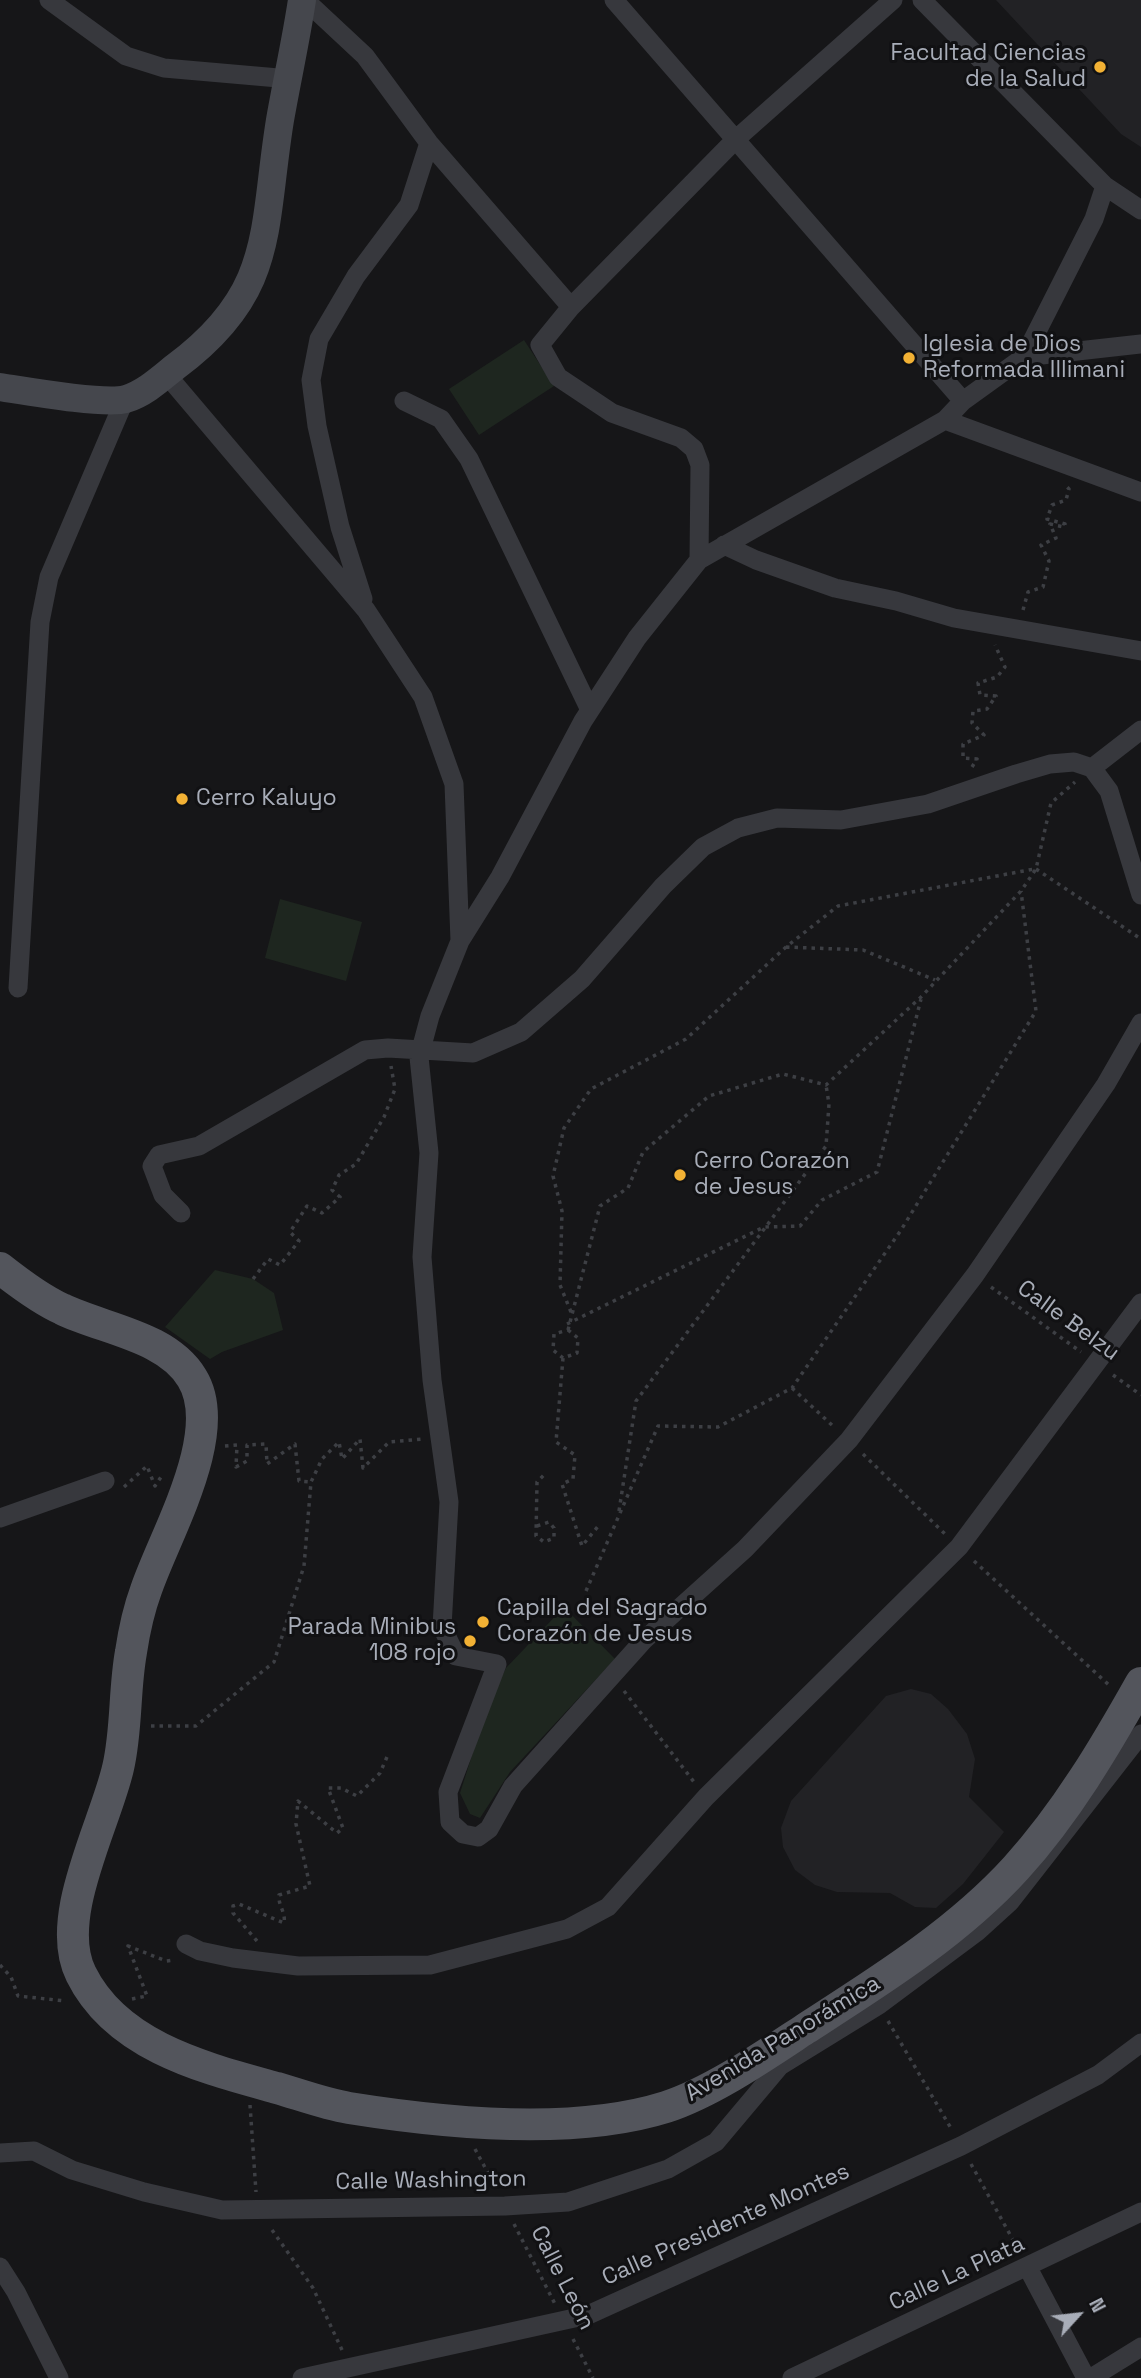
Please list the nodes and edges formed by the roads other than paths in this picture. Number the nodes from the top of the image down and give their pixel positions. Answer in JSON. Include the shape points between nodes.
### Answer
{"nodes":[{"id":1,"x":49,"y":0,"type":"edge"},
{"id":2,"x":304,"y":0,"type":"edge"},
{"id":3,"x":614,"y":0,"type":"edge"},
{"id":4,"x":893,"y":0,"type":"edge"},
{"id":5,"x":922,"y":0,"type":"edge"},
{"id":6,"x":290,"y":79,"type":"junction"},
{"id":7,"x":736,"y":140,"type":"junction"},
{"id":8,"x":429,"y":143,"type":"junction"},
{"id":9,"x":1105,"y":186,"type":"junction"},
{"id":10,"x":1141,"y":210,"type":"edge"},
{"id":11,"x":571,"y":307,"type":"junction"},
{"id":12,"x":1141,"y":344,"type":"edge"},
{"id":13,"x":1024,"y":357,"type":"junction"},
{"id":14,"x":166,"y":374,"type":"junction"},
{"id":15,"x":0,"y":387,"type":"edge"},
{"id":16,"x":125,"y":399,"type":"junction"},
{"id":17,"x":404,"y":401,"type":"dead end"},
{"id":18,"x":963,"y":401,"type":"junction"},
{"id":19,"x":946,"y":420,"type":"junction"},
{"id":20,"x":1141,"y":492,"type":"edge"},
{"id":21,"x":724,"y":545,"type":"junction"},
{"id":22,"x":699,"y":560,"type":"junction"},
{"id":23,"x":366,"y":610,"type":"junction"},
{"id":24,"x":1141,"y":651,"type":"edge"},
{"id":25,"x":590,"y":710,"type":"junction"},
{"id":26,"x":1141,"y":730,"type":"edge"},
{"id":27,"x":1092,"y":768,"type":"junction"},
{"id":28,"x":1141,"y":894,"type":"edge"},
{"id":29,"x":460,"y":941,"type":"junction"},
{"id":30,"x":18,"y":988,"type":"dead end"},
{"id":31,"x":1141,"y":1023,"type":"edge"},
{"id":32,"x":421,"y":1049,"type":"junction"},
{"id":33,"x":181,"y":1213,"type":"dead end"},
{"id":34,"x":0,"y":1268,"type":"edge"},
{"id":35,"x":1141,"y":1303,"type":"edge"},
{"id":36,"x":104,"y":1481,"type":"road end"},
{"id":37,"x":0,"y":1518,"type":"edge"},
{"id":38,"x":1135,"y":1693,"type":"edge"},
{"id":39,"x":1136,"y":1739,"type":"edge"},
{"id":40,"x":1141,"y":1762,"type":"edge"},
{"id":41,"x":1021,"y":1875,"type":"junction"},
{"id":42,"x":189,"y":1945,"type":"road end"},
{"id":43,"x":1141,"y":2043,"type":"edge"},
{"id":44,"x":776,"y":2059,"type":"junction"},
{"id":45,"x":0,"y":2153,"type":"edge"},
{"id":46,"x":1141,"y":2212,"type":"edge"},
{"id":47,"x":0,"y":2267,"type":"edge"},
{"id":48,"x":1028,"y":2268,"type":"junction"},
{"id":49,"x":1141,"y":2347,"type":"edge"},
{"id":50,"x":354,"y":2373,"type":"edge"},
{"id":51,"x":59,"y":2378,"type":"edge"},
{"id":52,"x":302,"y":2378,"type":"edge"},
{"id":53,"x":792,"y":2378,"type":"edge"},
{"id":54,"x":1089,"y":2378,"type":"edge"}],
"edges":[{"from":1,"to":6,"type":"street","via":[[138,60],[164,68]]},
{"from":2,"to":6,"type":"street"},
{"from":2,"to":8,"type":"street","via":[[365,56]]},
{"from":3,"to":7,"type":"street"},
{"from":4,"to":7,"type":"street"},
{"from":5,"to":9,"type":"street"},
{"from":6,"to":14,"type":"street","via":[[265,231],[252,281],[231,316]]},
{"from":7,"to":11,"type":"street"},
{"from":7,"to":18,"type":"street"},
{"from":8,"to":11,"type":"street"},
{"from":8,"to":23,"type":"street","via":[[410,205],[356,276],[319,339],[311,380],[340,527]]},
{"from":9,"to":10,"type":"street"},
{"from":9,"to":13,"type":"street","via":[[1094,219]]},
{"from":11,"to":22,"type":"street","via":[[540,345],[558,377],[612,413],[681,438],[694,449],[700,465]]},
{"from":12,"to":13,"type":"street"},
{"from":13,"to":18,"type":"street"},
{"from":14,"to":16,"type":"street"},
{"from":14,"to":23,"type":"street"},
{"from":15,"to":16,"type":"street","via":[[87,399]]},
{"from":16,"to":30,"type":"street","via":[[49,577],[40,622]]},
{"from":17,"to":25,"type":"street","via":[[441,419],[469,459]]},
{"from":18,"to":19,"type":"street"},
{"from":19,"to":20,"type":"street"},
{"from":19,"to":21,"type":"street"},
{"from":21,"to":22,"type":"street"},
{"from":21,"to":24,"type":"street","via":[[835,588],[1013,631]]},
{"from":22,"to":25,"type":"street","via":[[637,638]]},
{"from":23,"to":29,"type":"street","via":[[423,696],[454,784]]},
{"from":25,"to":29,"type":"street"},
{"from":26,"to":27,"type":"street"},
{"from":27,"to":28,"type":"street","via":[[1109,791]]},
{"from":27,"to":32,"type":"street","via":[[1074,762],[1050,764],[928,804],[841,820],[777,817],[738,828],[703,847],[582,979],[521,1032],[473,1053]]},
{"from":29,"to":32,"type":"street"},
{"from":31,"to":32,"type":"street","via":[[1106,1084],[975,1275],[849,1440],[745,1549],[645,1640],[513,1786],[489,1829],[478,1837],[463,1834],[450,1822],[448,1792],[497,1664],[456,1656],[442,1627],[449,1502],[422,1257],[429,1153]]},
{"from":32,"to":33,"type":"street","via":[[365,1050],[199,1146],[159,1155],[152,1166],[163,1195]]},
{"from":34,"to":44,"type":"main road","name":"Avenida Panorámica","via":[[62,1309],[144,1341],[176,1359],[194,1379],[202,1405],[185,1457],[184,1498],[146,1590],[130,1655],[118,1768],[75,1913],[79,1972],[122,2025],[147,2043],[249,2080],[345,2107],[460,2120],[565,2125],[630,2116],[670,2106]]},
{"from":35,"to":42,"type":"street","via":[[959,1547],[706,1797],[608,1906],[567,1929],[430,1965],[298,1966],[201,1951]]},
{"from":36,"to":37,"type":"street"},
{"from":38,"to":41,"type":"main road","name":"Avenida Panorámica"},
{"from":39,"to":40,"type":"street"},
{"from":39,"to":41,"type":"street","name":"Calle Washington"},
{"from":41,"to":44,"type":"main road","name":"Avenida Panorámica"},
{"from":41,"to":44,"type":"street","name":"Calle Washington","via":[[976,1932],[878,2005],[819,2042]]},
{"from":43,"to":50,"type":"street","name":"Calle Presidente Montes","via":[[1098,2075],[961,2146],[588,2315]]},
{"from":44,"to":45,"type":"street","name":"Calle Washington","via":[[716,2142],[668,2169],[568,2202],[222,2210],[72,2170],[34,2151]]},
{"from":46,"to":48,"type":"street","name":"Calle La Plata"},
{"from":47,"to":51,"type":"street"},
{"from":48,"to":53,"type":"street","name":"Calle La Plata"},
{"from":48,"to":54,"type":"street"},
{"from":49,"to":54,"type":"street"},
{"from":50,"to":52,"type":"street","name":"Calle Presidente Montes"}]}
